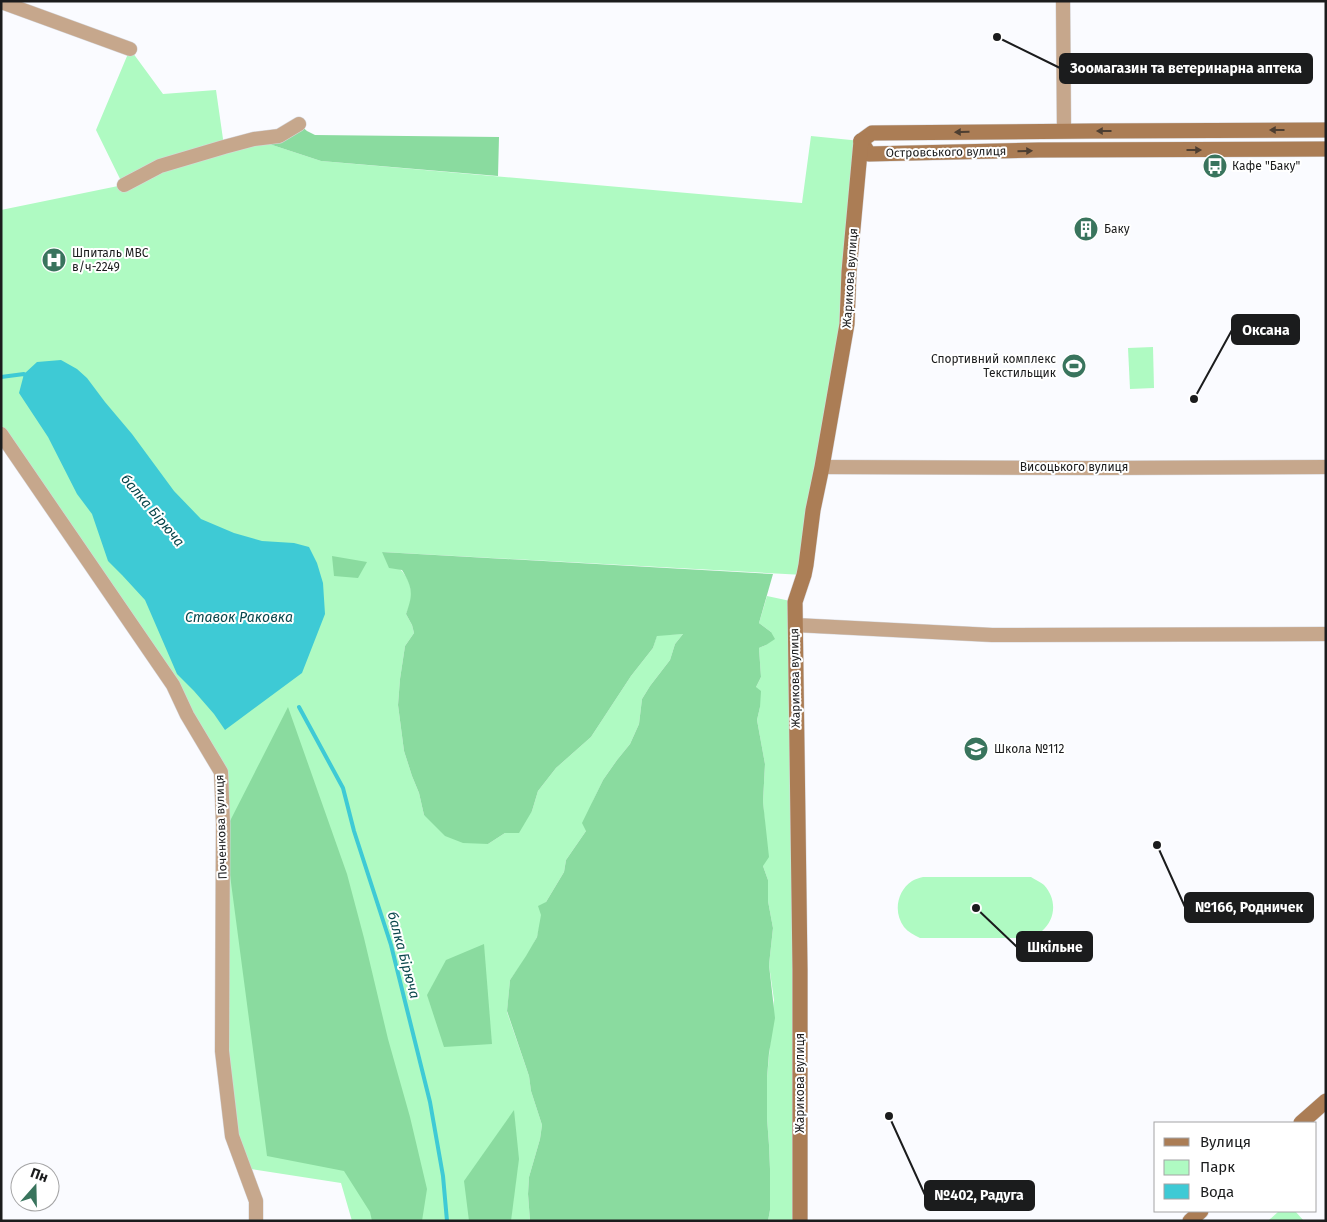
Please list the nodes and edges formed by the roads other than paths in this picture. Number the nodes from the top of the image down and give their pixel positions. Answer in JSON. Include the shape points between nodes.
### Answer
{"nodes":[{"id":1,"x":1063,"y":1,"type":"edge"},
{"id":2,"x":1,"y":2,"type":"edge"},
{"id":3,"x":130,"y":48,"type":"dead end"},
{"id":4,"x":298,"y":124,"type":"dead end"},
{"id":5,"x":1326,"y":130,"type":"edge"},
{"id":6,"x":1064,"y":131,"type":"junction"},
{"id":7,"x":861,"y":141,"type":"junction"},
{"id":8,"x":1326,"y":149,"type":"edge"},
{"id":9,"x":124,"y":185,"type":"dead end"},
{"id":10,"x":1,"y":434,"type":"edge"},
{"id":11,"x":1326,"y":466,"type":"edge"},
{"id":12,"x":822,"y":467,"type":"junction"},
{"id":13,"x":795,"y":626,"type":"junction"},
{"id":14,"x":1326,"y":634,"type":"edge"},
{"id":15,"x":1326,"y":1100,"type":"edge"},
{"id":16,"x":1302,"y":1122,"type":"edge"},
{"id":17,"x":1200,"y":1212,"type":"edge"},
{"id":18,"x":256,"y":1221,"type":"edge"},
{"id":19,"x":800,"y":1221,"type":"edge"},
{"id":20,"x":1190,"y":1221,"type":"edge"}],
"edges":[{"from":1,"to":6,"type":"street"},
{"from":2,"to":3,"type":"street"},
{"from":4,"to":9,"type":"street","via":[[279,136],[254,139],[160,166]]},
{"from":5,"to":6,"type":"street","name":"Островського вулиця","one_way":true},
{"from":6,"to":7,"type":"street","name":"Островського вулиця","one_way":true,"via":[[872,133]]},
{"from":7,"to":8,"type":"street","name":"Островського вулиця","one_way":true,"via":[[868,154]]},
{"from":7,"to":12,"type":"street","name":"Жарикова вулиця","via":[[847,324]]},
{"from":10,"to":18,"type":"street","name":"Поченкова вулиця","via":[[173,684],[187,715],[221,772],[222,1051],[232,1136],[256,1201]]},
{"from":11,"to":12,"type":"street","name":"Висоцького вулиця"},
{"from":12,"to":13,"type":"street","name":"Жарикова вулиця","via":[[804,575],[795,602]]},
{"from":13,"to":14,"type":"street","via":[[992,635]]},
{"from":13,"to":19,"type":"street","name":"Жарикова вулиця"},
{"from":15,"to":16,"type":"street"},
{"from":17,"to":20,"type":"street"}]}
